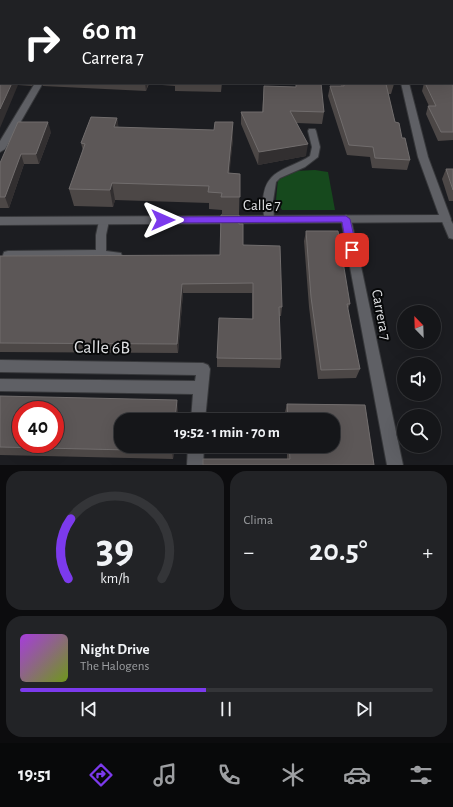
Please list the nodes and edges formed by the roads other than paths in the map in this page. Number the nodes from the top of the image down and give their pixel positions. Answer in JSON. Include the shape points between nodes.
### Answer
{"nodes":[{"id":1,"x":38,"y":84,"type":"edge"},
{"id":2,"x":405,"y":84,"type":"edge"},
{"id":3,"x":312,"y":131,"type":"dead end"},
{"id":4,"x":0,"y":149,"type":"edge"},
{"id":5,"x":346,"y":219,"type":"junction"},
{"id":6,"x":449,"y":219,"type":"edge"},
{"id":7,"x":104,"y":220,"type":"junction"},
{"id":8,"x":269,"y":220,"type":"junction"},
{"id":9,"x":0,"y":221,"type":"edge"},
{"id":10,"x":453,"y":235,"type":"edge"},
{"id":11,"x":101,"y":253,"type":"junction"},
{"id":12,"x":8,"y":255,"type":"edge"},
{"id":13,"x":128,"y":256,"type":"edge"},
{"id":14,"x":0,"y":366,"type":"edge"},
{"id":15,"x":0,"y":385,"type":"edge"},
{"id":16,"x":200,"y":388,"type":"junction"},
{"id":17,"x":198,"y":413,"type":"edge"},
{"id":18,"x":196,"y":453,"type":"edge"},
{"id":19,"x":195,"y":465,"type":"edge"},
{"id":20,"x":395,"y":465,"type":"edge"}],
"edges":[{"from":1,"to":4,"type":"street"},
{"from":2,"to":6,"type":"street","via":[[423,157]]},
{"from":3,"to":8,"type":"lane","via":[[316,147],[314,157],[277,175],[270,182],[267,199]]},
{"from":5,"to":6,"type":"street","name":"Calle 7"},
{"from":5,"to":8,"type":"street","name":"Calle 7"},
{"from":5,"to":20,"type":"street","name":"Carrera 7"},
{"from":6,"to":10,"type":"lane"},
{"from":7,"to":8,"type":"street","name":"Calle 7"},
{"from":7,"to":9,"type":"street","name":"Calle 7"},
{"from":7,"to":11,"type":"lane"},
{"from":11,"to":12,"type":"lane"},
{"from":11,"to":13,"type":"lane","via":[[105,256]]},
{"from":14,"to":16,"type":"street","name":"Calle 6B","via":[[203,369]]},
{"from":15,"to":16,"type":"street"},
{"from":16,"to":17,"type":"street"},
{"from":18,"to":19,"type":"street"}]}
